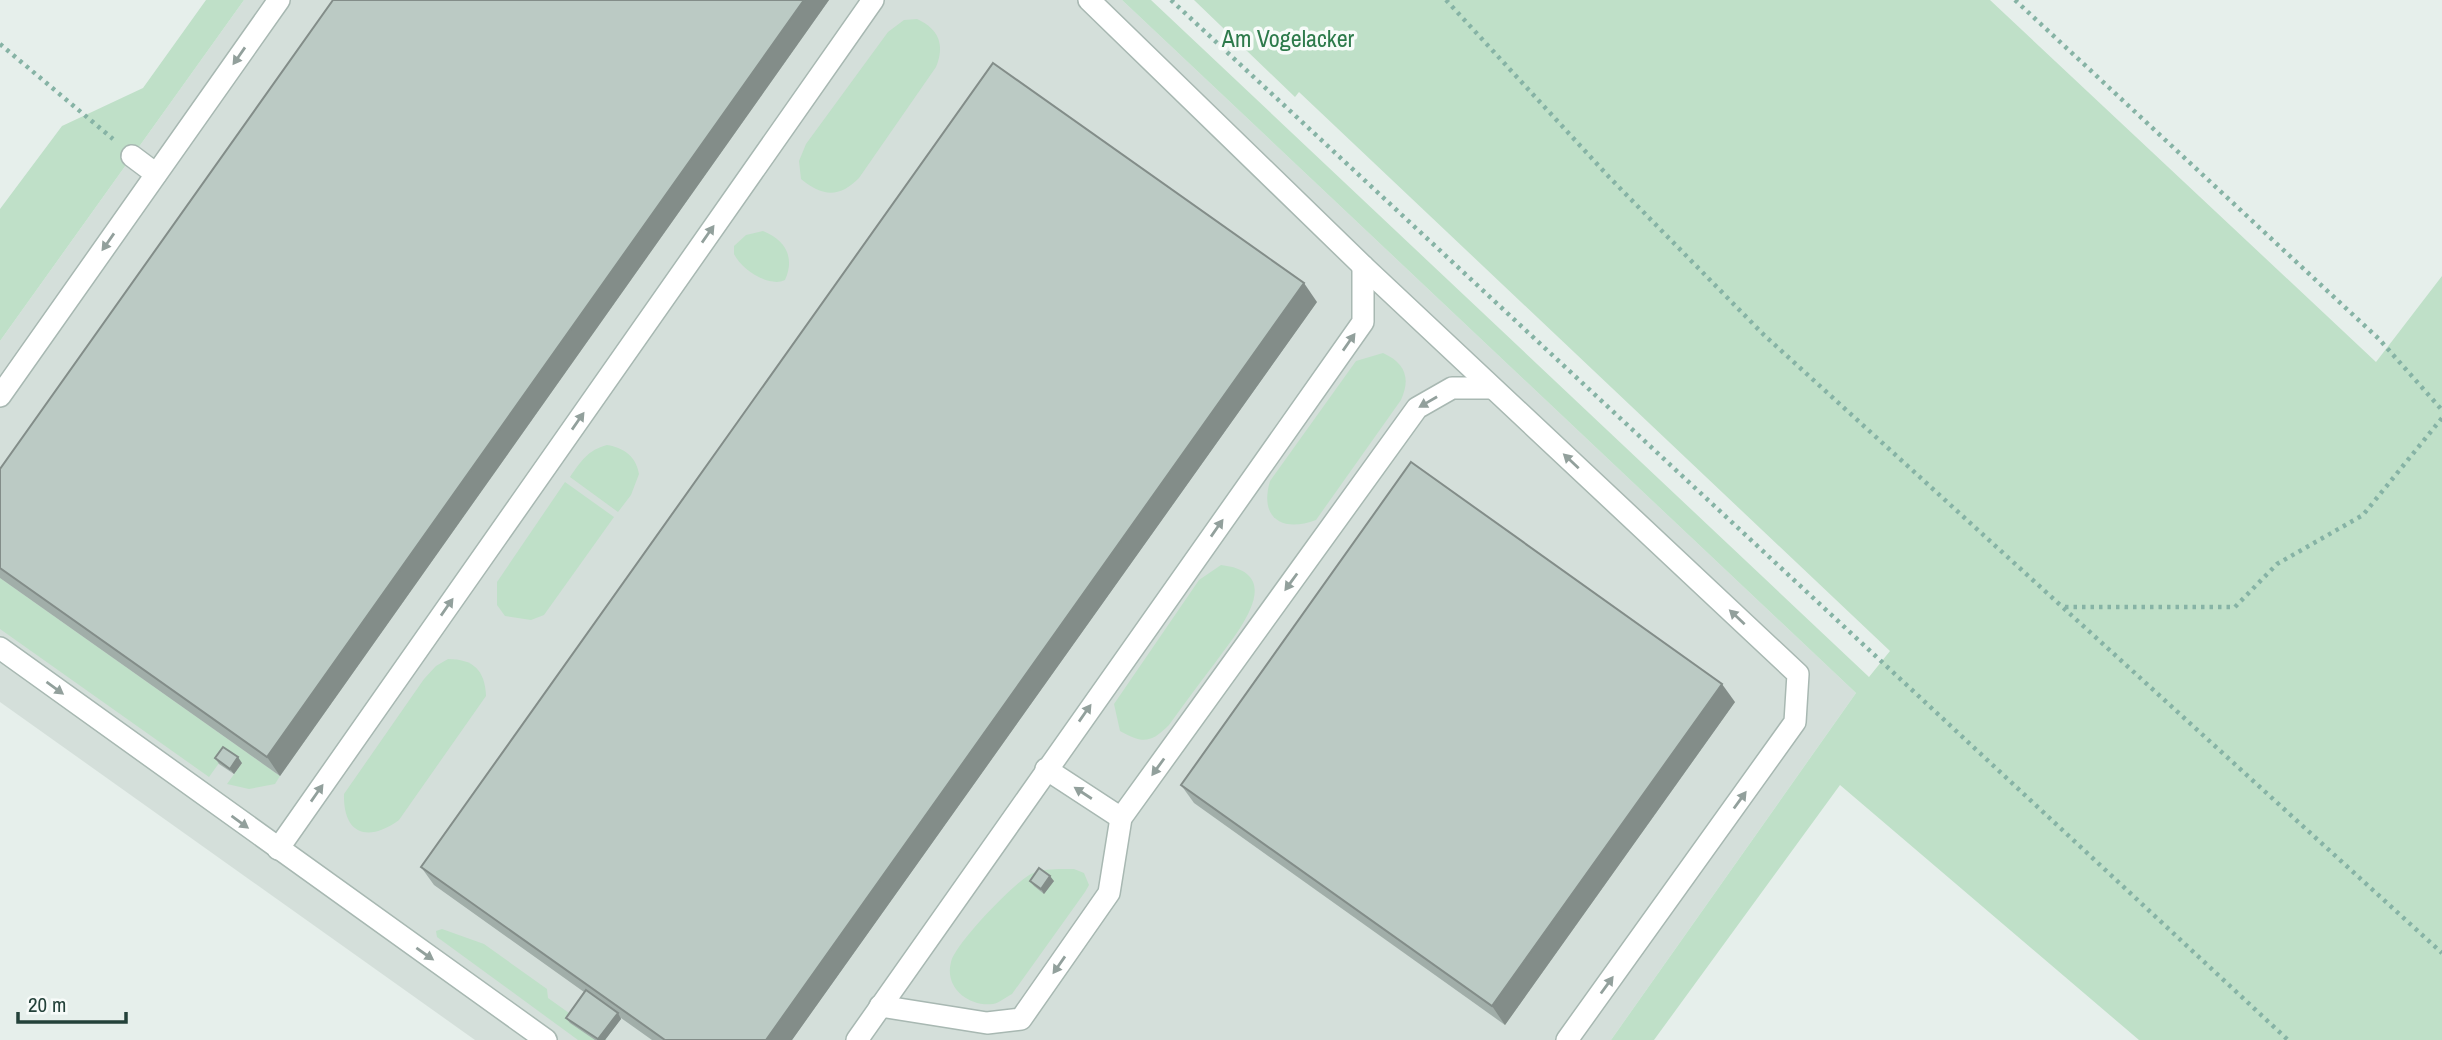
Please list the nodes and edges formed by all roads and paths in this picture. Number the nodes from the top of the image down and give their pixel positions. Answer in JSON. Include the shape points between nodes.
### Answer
{"nodes":[{"id":1,"x":279,"y":0,"type":"edge"},
{"id":2,"x":873,"y":0,"type":"edge"},
{"id":3,"x":1089,"y":0,"type":"edge"},
{"id":4,"x":1171,"y":0,"type":"edge"},
{"id":5,"x":1446,"y":0,"type":"edge"},
{"id":6,"x":2015,"y":0,"type":"edge"},
{"id":7,"x":0,"y":44,"type":"edge"},
{"id":8,"x":132,"y":156,"type":"joint"},
{"id":9,"x":156,"y":174,"type":"junction"},
{"id":10,"x":1363,"y":266,"type":"junction"},
{"id":11,"x":1492,"y":388,"type":"junction"},
{"id":12,"x":0,"y":396,"type":"edge"},
{"id":13,"x":2442,"y":410,"type":"edge"},
{"id":14,"x":2442,"y":418,"type":"edge"},
{"id":15,"x":2064,"y":607,"type":"junction"},
{"id":16,"x":0,"y":648,"type":"edge"},
{"id":17,"x":1046,"y":769,"type":"junction"},
{"id":18,"x":1121,"y":818,"type":"junction"},
{"id":19,"x":278,"y":849,"type":"junction"},
{"id":20,"x":2442,"y":953,"type":"edge"},
{"id":21,"x":880,"y":1006,"type":"junction"},
{"id":22,"x":546,"y":1040,"type":"edge"},
{"id":23,"x":857,"y":1040,"type":"edge"},
{"id":24,"x":1567,"y":1040,"type":"edge"},
{"id":25,"x":2288,"y":1040,"type":"edge"}],
"edges":[{"from":1,"to":9,"type":"lane","one_way":true},
{"from":19,"to":2,"type":"lane","one_way":true},
{"from":3,"to":10,"type":"lane"},
{"from":4,"to":25,"type":"path"},
{"from":5,"to":15,"type":"path","via":[[1609,177],[1764,335]]},
{"from":6,"to":13,"type":"path","via":[[2379,339]]},
{"from":7,"to":8,"type":"path"},
{"from":8,"to":9,"type":"lane"},
{"from":9,"to":12,"type":"lane","one_way":true},
{"from":10,"to":11,"type":"lane"},
{"from":17,"to":10,"type":"lane","one_way":true,"via":[[1363,322]]},
{"from":11,"to":18,"type":"lane","one_way":true,"via":[[1452,388],[1417,408]]},
{"from":24,"to":11,"type":"lane","one_way":true,"via":[[1795,722],[1798,674]]},
{"from":14,"to":15,"type":"path","via":[[2363,515],[2277,565],[2235,607]]},
{"from":15,"to":20,"type":"path"},
{"from":16,"to":19,"type":"lane","one_way":true},
{"from":18,"to":17,"type":"lane","one_way":true},
{"from":17,"to":21,"type":"lane"},
{"from":18,"to":21,"type":"lane","one_way":true,"via":[[1109,893],[1021,1018],[987,1023]]},
{"from":19,"to":22,"type":"lane","one_way":true},
{"from":21,"to":23,"type":"lane"}]}
